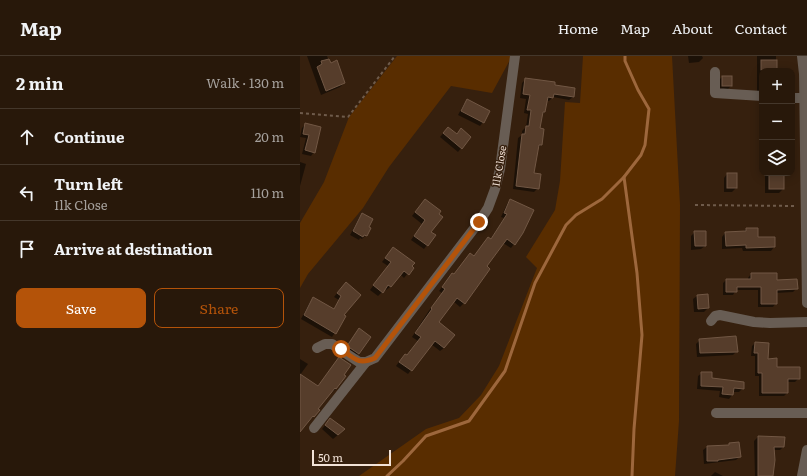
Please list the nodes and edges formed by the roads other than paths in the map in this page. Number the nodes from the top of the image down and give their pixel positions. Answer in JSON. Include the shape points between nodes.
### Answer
{"nodes":[{"id":1,"x":515,"y":56,"type":"edge"},
{"id":2,"x":802,"y":56,"type":"edge"},
{"id":3,"x":715,"y":72,"type":"dead end"},
{"id":4,"x":759,"y":96,"type":"edge"},
{"id":5,"x":795,"y":98,"type":"edge"},
{"id":6,"x":804,"y":98,"type":"junction"},
{"id":7,"x":806,"y":206,"type":"edge"},
{"id":8,"x":807,"y":303,"type":"edge"},
{"id":9,"x":711,"y":321,"type":"dead end"},
{"id":10,"x":807,"y":322,"type":"edge"},
{"id":11,"x":317,"y":348,"type":"dead end"},
{"id":12,"x":370,"y":360,"type":"junction"},
{"id":13,"x":716,"y":413,"type":"dead end"},
{"id":14,"x":807,"y":413,"type":"edge"},
{"id":15,"x":314,"y":428,"type":"dead end"},
{"id":16,"x":807,"y":450,"type":"edge"},
{"id":17,"x":802,"y":476,"type":"edge"}],
"edges":[{"from":1,"to":12,"type":"street","name":"Ilk Close","via":[[500,169],[488,208]]},
{"from":2,"to":6,"type":"street"},
{"from":3,"to":4,"type":"street","via":[[715,93]]},
{"from":5,"to":6,"type":"street"},
{"from":6,"to":7,"type":"street"},
{"from":7,"to":8,"type":"street"},
{"from":9,"to":10,"type":"street","via":[[720,315],[754,322]]},
{"from":11,"to":12,"type":"street","via":[[332,344],[359,362]]},
{"from":12,"to":15,"type":"street","name":"Ilk Close"},
{"from":13,"to":14,"type":"street"},
{"from":16,"to":17,"type":"street"}]}
